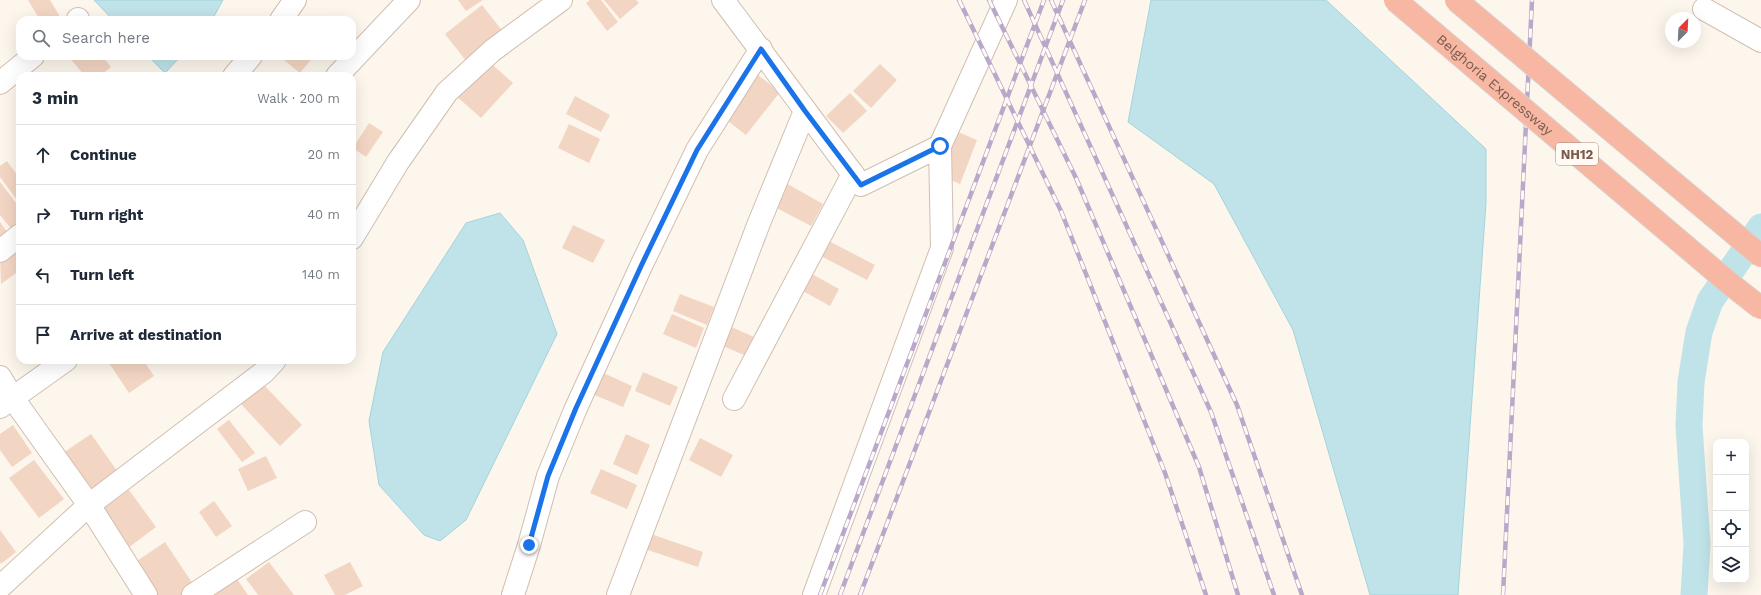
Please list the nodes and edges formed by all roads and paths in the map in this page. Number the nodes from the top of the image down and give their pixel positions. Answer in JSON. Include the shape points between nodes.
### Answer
{"nodes":[{"id":1,"x":295,"y":0,"type":"edge"},
{"id":2,"x":409,"y":0,"type":"edge"},
{"id":3,"x":561,"y":0,"type":"edge"},
{"id":4,"x":723,"y":0,"type":"edge"},
{"id":5,"x":1006,"y":0,"type":"edge"},
{"id":6,"x":1395,"y":0,"type":"edge"},
{"id":7,"x":1456,"y":0,"type":"edge"},
{"id":8,"x":1704,"y":9,"type":"dead end"},
{"id":9,"x":284,"y":16,"type":"edge"},
{"id":10,"x":1761,"y":41,"type":"edge"},
{"id":11,"x":761,"y":49,"type":"junction"},
{"id":12,"x":356,"y":56,"type":"edge"},
{"id":13,"x":28,"y":60,"type":"edge"},
{"id":14,"x":248,"y":60,"type":"edge"},
{"id":15,"x":352,"y":60,"type":"edge"},
{"id":16,"x":237,"y":72,"type":"edge"},
{"id":17,"x":341,"y":72,"type":"edge"},
{"id":18,"x":0,"y":83,"type":"edge"},
{"id":19,"x":805,"y":111,"type":"junction"},
{"id":20,"x":940,"y":146,"type":"junction"},
{"id":21,"x":853,"y":174,"type":"junction"},
{"id":22,"x":356,"y":231,"type":"edge"},
{"id":23,"x":16,"y":238,"type":"edge"},
{"id":24,"x":0,"y":250,"type":"edge"},
{"id":25,"x":1761,"y":256,"type":"edge"},
{"id":26,"x":1761,"y":308,"type":"edge"},
{"id":27,"x":60,"y":364,"type":"edge"},
{"id":28,"x":271,"y":364,"type":"edge"},
{"id":29,"x":0,"y":377,"type":"edge"},
{"id":30,"x":734,"y":399,"type":"dead end"},
{"id":31,"x":6,"y":402,"type":"edge"},
{"id":32,"x":89,"y":505,"type":"junction"},
{"id":33,"x":305,"y":522,"type":"dead end"},
{"id":34,"x":0,"y":587,"type":"edge"},
{"id":35,"x":146,"y":595,"type":"edge"},
{"id":36,"x":193,"y":595,"type":"edge"},
{"id":37,"x":513,"y":595,"type":"edge"},
{"id":38,"x":618,"y":595,"type":"edge"},
{"id":39,"x":814,"y":595,"type":"edge"}],
"edges":[{"from":1,"to":9,"type":"street"},
{"from":2,"to":12,"type":"street"},
{"from":3,"to":22,"type":"street","via":[[493,50],[447,92],[398,162]]},
{"from":4,"to":11,"type":"street"},
{"from":5,"to":20,"type":"street"},
{"from":6,"to":26,"type":"highway","name":"Belghoria Expressway","number":"NH12","bridge":true},
{"from":7,"to":25,"type":"highway","number":"NH12","bridge":true},
{"from":8,"to":10,"type":"street"},
{"from":11,"to":19,"type":"street"},
{"from":11,"to":37,"type":"street","via":[[697,150],[576,408],[548,476]]},
{"from":13,"to":18,"type":"street"},
{"from":14,"to":16,"type":"street"},
{"from":15,"to":17,"type":"street"},
{"from":19,"to":21,"type":"street"},
{"from":19,"to":38,"type":"street","via":[[759,223]]},
{"from":20,"to":21,"type":"street","via":[[861,185]]},
{"from":20,"to":39,"type":"street","via":[[942,248]]},
{"from":21,"to":30,"type":"street"},
{"from":23,"to":24,"type":"street"},
{"from":27,"to":31,"type":"street"},
{"from":28,"to":32,"type":"street"},
{"from":29,"to":31,"type":"street"},
{"from":31,"to":32,"type":"street"},
{"from":32,"to":34,"type":"street"},
{"from":32,"to":35,"type":"street"},
{"from":33,"to":36,"type":"street"}]}
